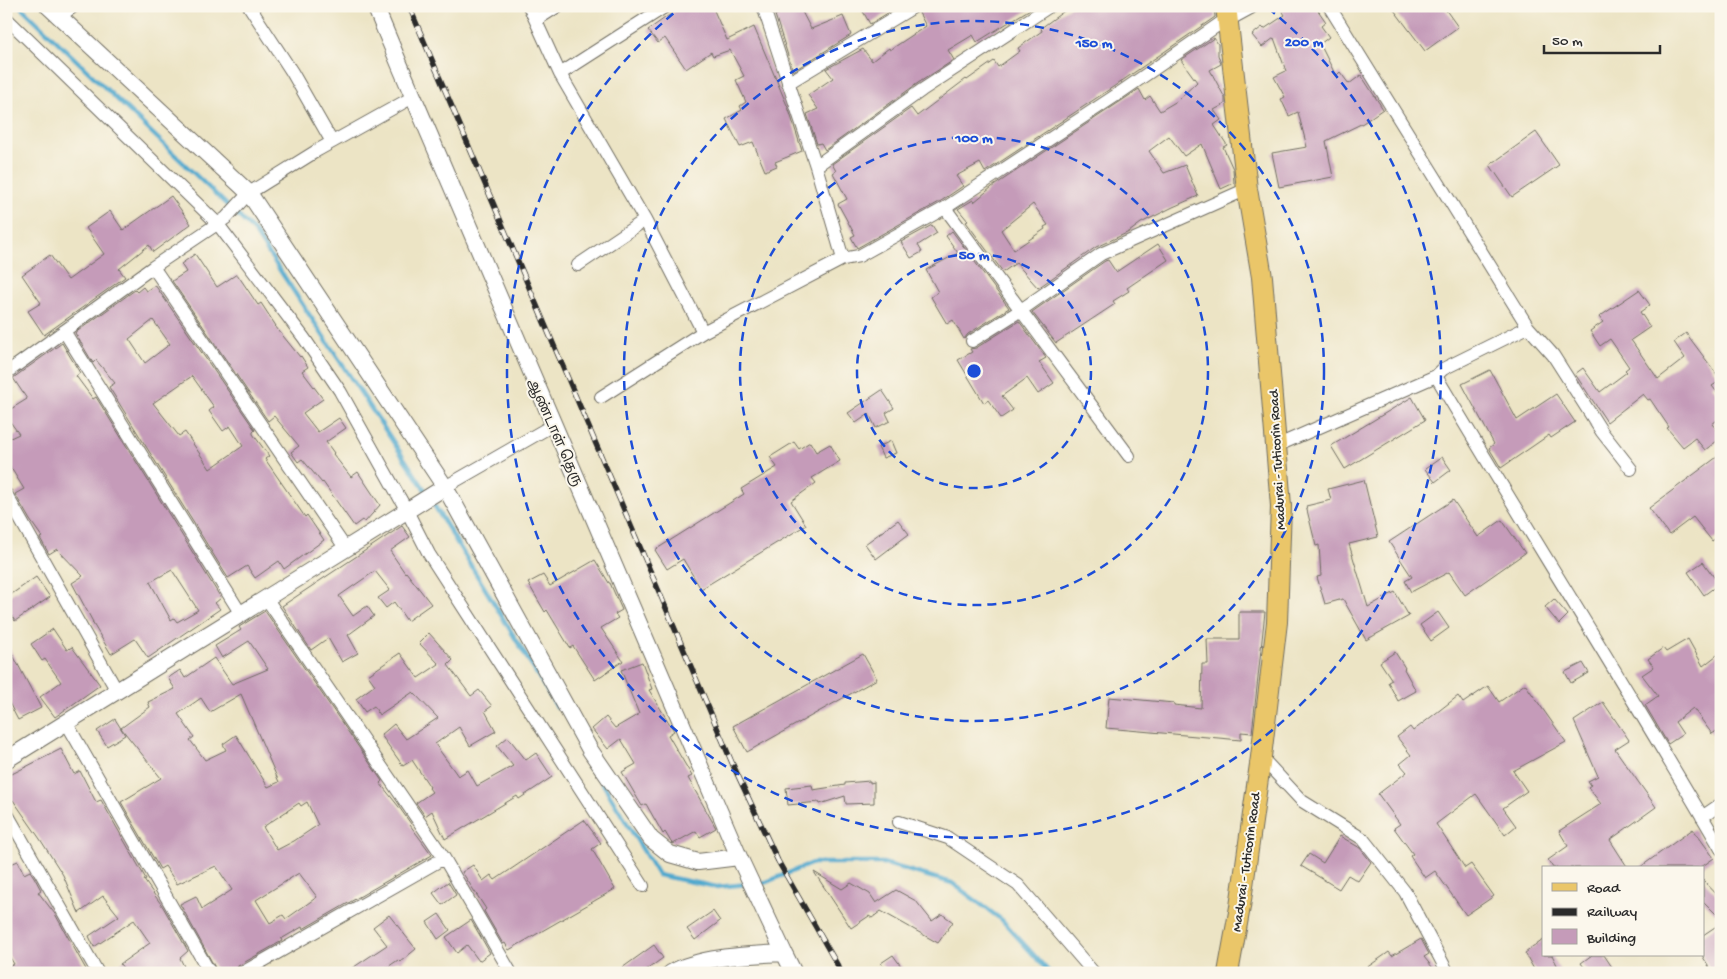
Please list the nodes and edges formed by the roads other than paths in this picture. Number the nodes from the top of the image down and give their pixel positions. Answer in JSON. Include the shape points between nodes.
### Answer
{"nodes":[{"id":1,"x":74,"y":6,"type":"edge"},
{"id":2,"x":250,"y":6,"type":"edge"},
{"id":3,"x":375,"y":6,"type":"edge"},
{"id":4,"x":529,"y":6,"type":"edge"},
{"id":5,"x":558,"y":6,"type":"edge"},
{"id":6,"x":666,"y":6,"type":"edge"},
{"id":7,"x":763,"y":6,"type":"edge"},
{"id":8,"x":915,"y":6,"type":"edge"},
{"id":9,"x":1050,"y":6,"type":"edge"},
{"id":10,"x":1250,"y":6,"type":"edge"},
{"id":11,"x":1329,"y":6,"type":"edge"},
{"id":12,"x":54,"y":12,"type":"edge"},
{"id":13,"x":1227,"y":12,"type":"edge"},
{"id":14,"x":7,"y":19,"type":"edge"},
{"id":15,"x":536,"y":20,"type":"junction"},
{"id":16,"x":560,"y":74,"type":"junction"},
{"id":17,"x":788,"y":83,"type":"junction"},
{"id":18,"x":413,"y":97,"type":"junction"},
{"id":19,"x":332,"y":142,"type":"junction"},
{"id":20,"x":816,"y":166,"type":"junction"},
{"id":21,"x":1247,"y":188,"type":"junction"},
{"id":22,"x":244,"y":198,"type":"junction"},
{"id":23,"x":945,"y":208,"type":"junction"},
{"id":24,"x":222,"y":220,"type":"junction"},
{"id":25,"x":645,"y":220,"type":"junction"},
{"id":26,"x":842,"y":259,"type":"junction"},
{"id":27,"x":578,"y":265,"type":"dead end"},
{"id":28,"x":153,"y":267,"type":"junction"},
{"id":29,"x":1021,"y":310,"type":"junction"},
{"id":30,"x":1528,"y":327,"type":"junction"},
{"id":31,"x":64,"y":331,"type":"junction"},
{"id":32,"x":703,"y":332,"type":"junction"},
{"id":33,"x":972,"y":341,"type":"dead end"},
{"id":34,"x":6,"y":373,"type":"edge"},
{"id":35,"x":1436,"y":376,"type":"junction"},
{"id":36,"x":600,"y":397,"type":"dead end"},
{"id":37,"x":553,"y":425,"type":"junction"},
{"id":38,"x":1276,"y":446,"type":"junction"},
{"id":39,"x":1129,"y":456,"type":"dead end"},
{"id":40,"x":1631,"y":469,"type":"dead end"},
{"id":41,"x":441,"y":489,"type":"junction"},
{"id":42,"x":6,"y":494,"type":"edge"},
{"id":43,"x":413,"y":507,"type":"junction"},
{"id":44,"x":346,"y":549,"type":"junction"},
{"id":45,"x":266,"y":598,"type":"junction"},
{"id":46,"x":241,"y":614,"type":"junction"},
{"id":47,"x":117,"y":691,"type":"junction"},
{"id":48,"x":66,"y":722,"type":"junction"},
{"id":49,"x":1261,"y":757,"type":"junction"},
{"id":50,"x":6,"y":760,"type":"edge"},
{"id":51,"x":1721,"y":804,"type":"edge"},
{"id":52,"x":6,"y":812,"type":"edge"},
{"id":53,"x":1702,"y":817,"type":"junction"},
{"id":54,"x":899,"y":822,"type":"dead end"},
{"id":55,"x":1721,"y":849,"type":"edge"},
{"id":56,"x":739,"y":857,"type":"junction"},
{"id":57,"x":444,"y":858,"type":"junction"},
{"id":58,"x":643,"y":886,"type":"dead end"},
{"id":59,"x":784,"y":953,"type":"junction"},
{"id":60,"x":98,"y":973,"type":"edge"},
{"id":61,"x":210,"y":973,"type":"edge"},
{"id":62,"x":242,"y":973,"type":"edge"},
{"id":63,"x":510,"y":973,"type":"edge"},
{"id":64,"x":671,"y":973,"type":"edge"},
{"id":65,"x":794,"y":973,"type":"edge"},
{"id":66,"x":1094,"y":973,"type":"edge"},
{"id":67,"x":1220,"y":973,"type":"edge"},
{"id":68,"x":1228,"y":973,"type":"edge"},
{"id":69,"x":1448,"y":973,"type":"edge"}],
"edges":[{"from":1,"to":12,"type":"street"},
{"from":2,"to":19,"type":"street"},
{"from":3,"to":18,"type":"street","name":"ஆண்டாள் தெரு"},
{"from":4,"to":15,"type":"street"},
{"from":5,"to":15,"type":"street"},
{"from":6,"to":16,"type":"street"},
{"from":7,"to":17,"type":"street"},
{"from":8,"to":17,"type":"street"},
{"from":9,"to":20,"type":"street","via":[[922,90]]},
{"from":10,"to":13,"type":"street"},
{"from":11,"to":30,"type":"street"},
{"from":12,"to":22,"type":"street"},
{"from":13,"to":21,"type":"main road","name":"Madurai - Tuticorin Road"},
{"from":13,"to":23,"type":"street","via":[[1118,94]]},
{"from":14,"to":24,"type":"street"},
{"from":15,"to":16,"type":"street"},
{"from":16,"to":25,"type":"street"},
{"from":17,"to":20,"type":"street"},
{"from":18,"to":19,"type":"street"},
{"from":18,"to":37,"type":"street","name":"ஆண்டாள் தெரு"},
{"from":19,"to":22,"type":"street"},
{"from":20,"to":26,"type":"street"},
{"from":21,"to":29,"type":"street","via":[[1100,254]]},
{"from":21,"to":38,"type":"main road","name":"Madurai - Tuticorin Road","via":[[1262,277]]},
{"from":22,"to":24,"type":"street"},
{"from":22,"to":41,"type":"street"},
{"from":23,"to":26,"type":"street","via":[[859,256]]},
{"from":23,"to":29,"type":"street"},
{"from":24,"to":28,"type":"street"},
{"from":24,"to":43,"type":"street","via":[[340,391]]},
{"from":25,"to":27,"type":"street"},
{"from":25,"to":32,"type":"street"},
{"from":26,"to":32,"type":"street"},
{"from":28,"to":31,"type":"street"},
{"from":28,"to":44,"type":"street"},
{"from":29,"to":33,"type":"street"},
{"from":29,"to":39,"type":"street"},
{"from":30,"to":35,"type":"street","via":[[1443,369]]},
{"from":30,"to":40,"type":"street","via":[[1553,355],[1602,432]]},
{"from":31,"to":34,"type":"street"},
{"from":31,"to":46,"type":"street"},
{"from":32,"to":36,"type":"street"},
{"from":35,"to":38,"type":"street"},
{"from":35,"to":53,"type":"street"},
{"from":37,"to":41,"type":"street"},
{"from":37,"to":56,"type":"street","name":"ஆண்டாள் தெரு"},
{"from":38,"to":49,"type":"main road","name":"Madurai - Tuticorin Road","via":[[1281,506],[1277,622]]},
{"from":41,"to":43,"type":"street"},
{"from":41,"to":56,"type":"street","via":[[590,750],[651,838],[670,854],[698,862]]},
{"from":42,"to":47,"type":"street"},
{"from":43,"to":44,"type":"street"},
{"from":43,"to":58,"type":"street","via":[[430,554]]},
{"from":44,"to":45,"type":"street"},
{"from":45,"to":46,"type":"street"},
{"from":45,"to":57,"type":"street"},
{"from":46,"to":47,"type":"street"},
{"from":47,"to":48,"type":"street"},
{"from":48,"to":50,"type":"street"},
{"from":48,"to":61,"type":"street"},
{"from":49,"to":67,"type":"street","via":[[1251,776]]},
{"from":49,"to":68,"type":"main road","name":"Madurai - Tuticorin Road"},
{"from":49,"to":69,"type":"street","via":[[1302,801],[1362,839],[1405,892]]},
{"from":51,"to":53,"type":"street"},
{"from":52,"to":60,"type":"street"},
{"from":53,"to":55,"type":"street"},
{"from":54,"to":66,"type":"street","via":[[948,838],[1018,885]]},
{"from":56,"to":59,"type":"street","name":"ஆண்டாள் தெரு"},
{"from":57,"to":62,"type":"street"},
{"from":57,"to":63,"type":"street"},
{"from":59,"to":64,"type":"street","via":[[746,955],[684,966]]},
{"from":59,"to":65,"type":"street","name":"ஆண்டாள் தெரு"}]}
